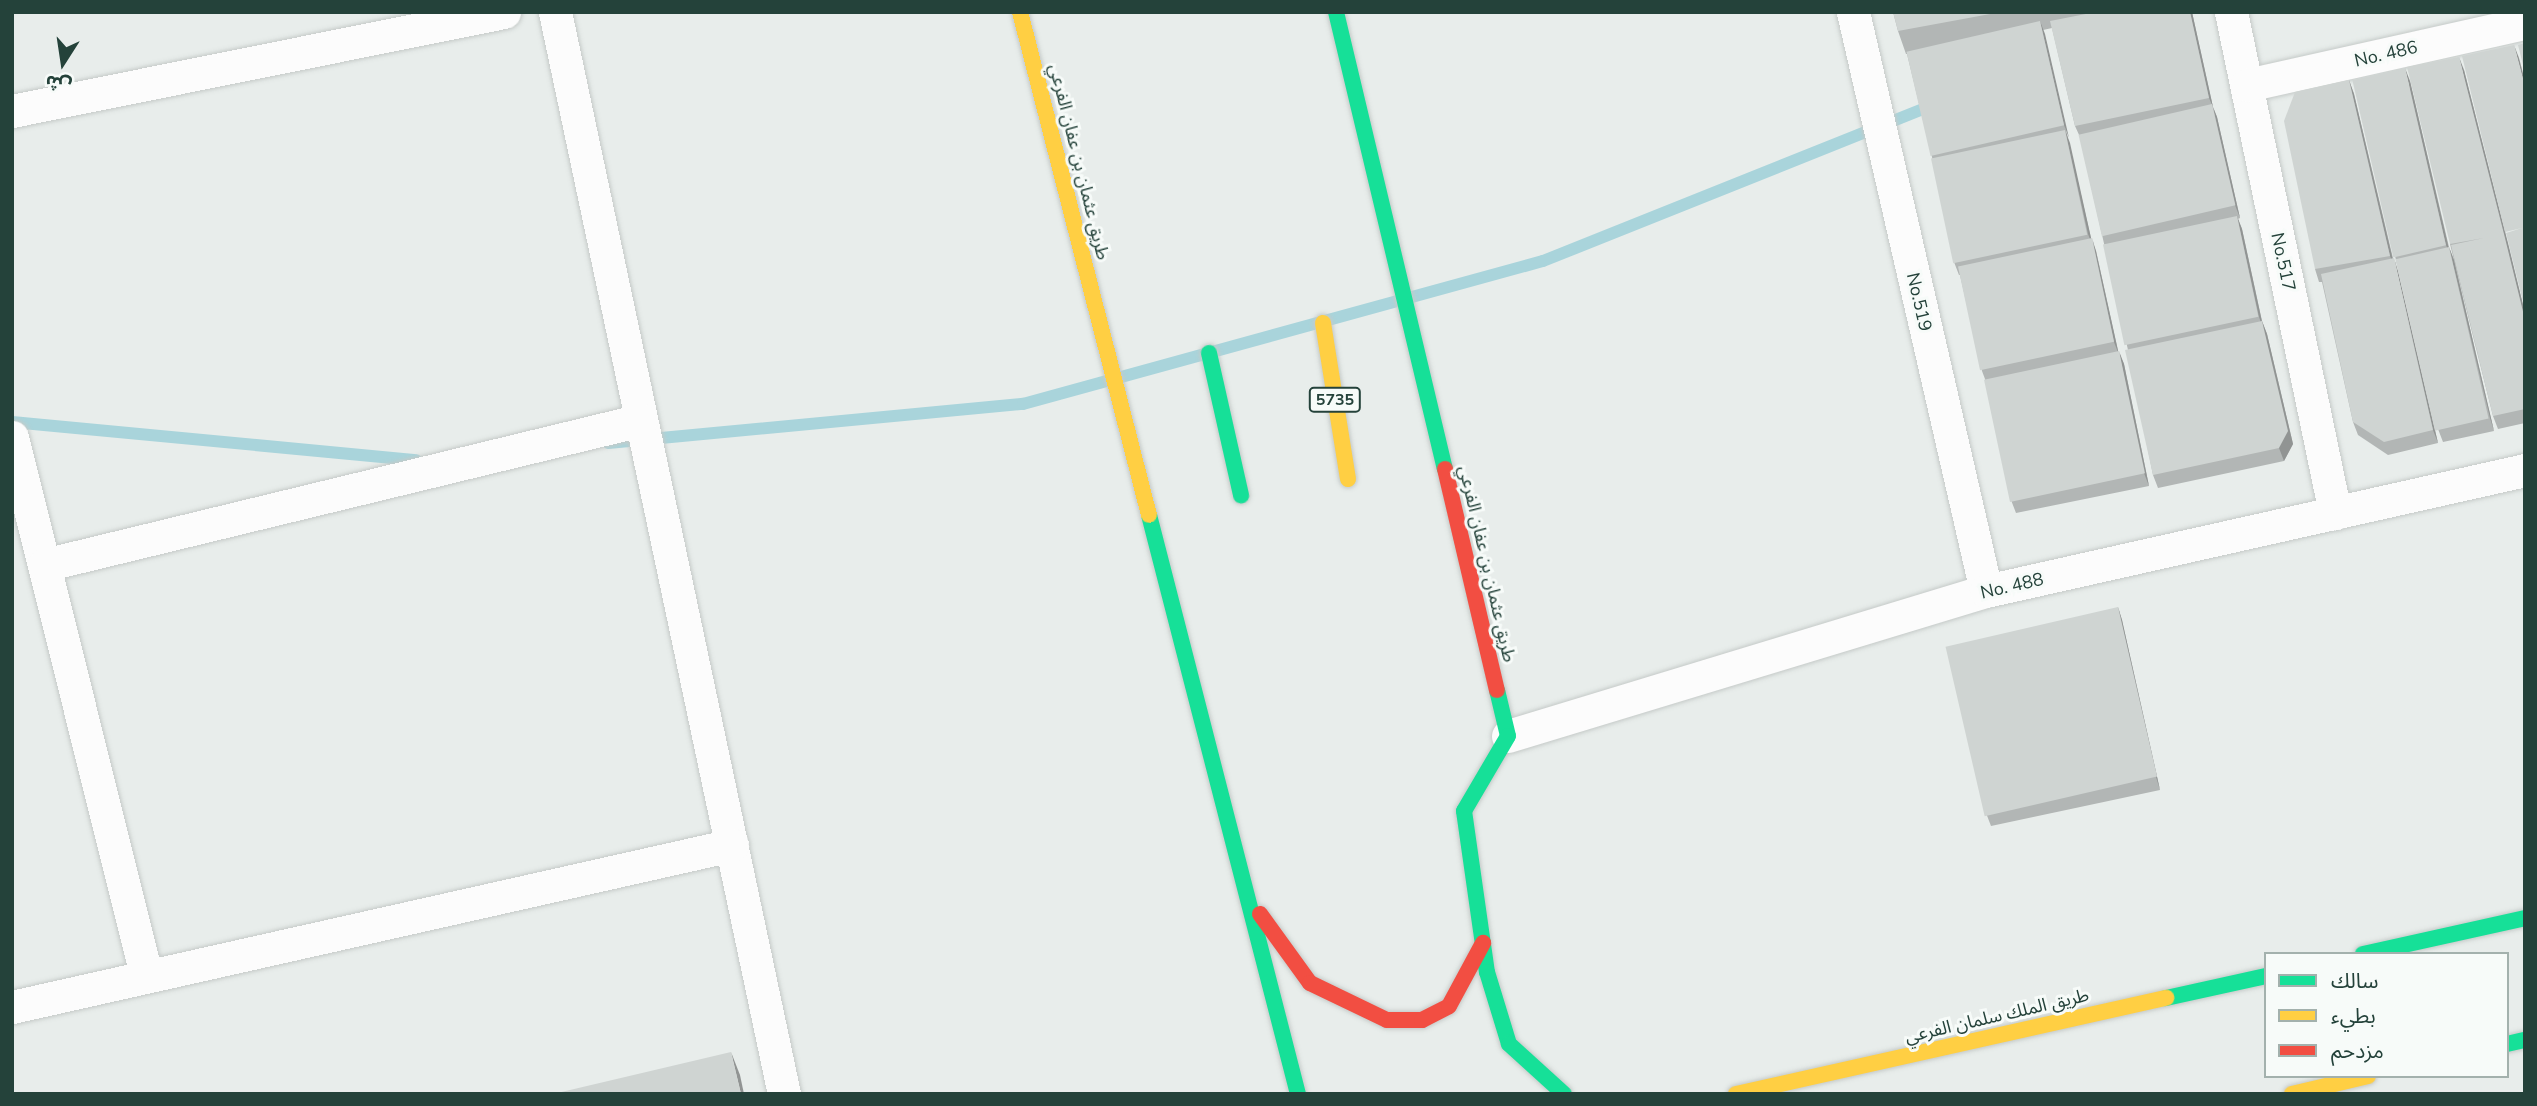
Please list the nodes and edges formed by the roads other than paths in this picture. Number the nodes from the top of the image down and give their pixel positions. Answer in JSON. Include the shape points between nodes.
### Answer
{"nodes":[{"id":1,"x":505,"y":12,"type":"edge"},
{"id":2,"x":555,"y":12,"type":"edge"},
{"id":3,"x":1020,"y":12,"type":"edge"},
{"id":4,"x":1336,"y":12,"type":"edge"},
{"id":5,"x":1853,"y":12,"type":"edge"},
{"id":6,"x":2231,"y":12,"type":"edge"},
{"id":7,"x":2525,"y":23,"type":"edge"},
{"id":8,"x":2247,"y":85,"type":"junction"},
{"id":9,"x":12,"y":111,"type":"edge"},
{"id":10,"x":1323,"y":323,"type":"dead end"},
{"id":11,"x":1209,"y":353,"type":"dead end"},
{"id":12,"x":641,"y":420,"type":"junction"},
{"id":13,"x":12,"y":437,"type":"edge"},
{"id":14,"x":2525,"y":470,"type":"edge"},
{"id":15,"x":1348,"y":478,"type":"dead end"},
{"id":16,"x":1241,"y":495,"type":"dead end"},
{"id":17,"x":2335,"y":513,"type":"junction"},
{"id":18,"x":44,"y":565,"type":"junction"},
{"id":19,"x":1986,"y":591,"type":"junction"},
{"id":20,"x":1508,"y":736,"type":"junction"},
{"id":21,"x":732,"y":845,"type":"junction"},
{"id":22,"x":1248,"y":898,"type":"junction"},
{"id":23,"x":2525,"y":918,"type":"edge"},
{"id":24,"x":1483,"y":943,"type":"junction"},
{"id":25,"x":2372,"y":952,"type":"edge"},
{"id":26,"x":146,"y":975,"type":"junction"},
{"id":27,"x":2264,"y":976,"type":"edge"},
{"id":28,"x":12,"y":1007,"type":"edge"},
{"id":29,"x":2360,"y":1078,"type":"edge"},
{"id":30,"x":785,"y":1094,"type":"edge"},
{"id":31,"x":1298,"y":1094,"type":"edge"},
{"id":32,"x":1564,"y":1094,"type":"edge"},
{"id":33,"x":1736,"y":1094,"type":"edge"},
{"id":34,"x":2292,"y":1094,"type":"edge"}],
"edges":[{"from":1,"to":9,"type":"street"},
{"from":2,"to":12,"type":"street"},
{"from":3,"to":22,"type":"main road","name":"طريق عثمان بن عفان الفرعي"},
{"from":4,"to":20,"type":"main road","name":"طريق عثمان بن عفان الفرعي"},
{"from":5,"to":19,"type":"street","name":"No.519"},
{"from":6,"to":8,"type":"street","name":"No.517"},
{"from":7,"to":8,"type":"street","name":"No. 486"},
{"from":8,"to":17,"type":"street","name":"No.517"},
{"from":10,"to":15,"type":"main road","number":"5735"},
{"from":11,"to":16,"type":"main road"},
{"from":12,"to":18,"type":"street"},
{"from":12,"to":21,"type":"street"},
{"from":13,"to":18,"type":"street"},
{"from":14,"to":17,"type":"street","name":"No. 488"},
{"from":17,"to":19,"type":"street","name":"No. 488"},
{"from":18,"to":26,"type":"street"},
{"from":19,"to":20,"type":"street","name":"No. 488"},
{"from":20,"to":24,"type":"main road","via":[[1464,811]]},
{"from":21,"to":26,"type":"street"},
{"from":21,"to":30,"type":"street"},
{"from":22,"to":24,"type":"main road","via":[[1310,983],[1387,1020],[1422,1020],[1449,1006]]},
{"from":22,"to":31,"type":"main road","name":"طريق عثمان بن عفان الفرعي"},
{"from":23,"to":25,"type":"main road"},
{"from":24,"to":32,"type":"main road","via":[[1509,1044]]},
{"from":26,"to":28,"type":"street"},
{"from":27,"to":33,"type":"main road","name":"طريق الملك سلمان الفرعي"},
{"from":29,"to":34,"type":"main road"}]}
